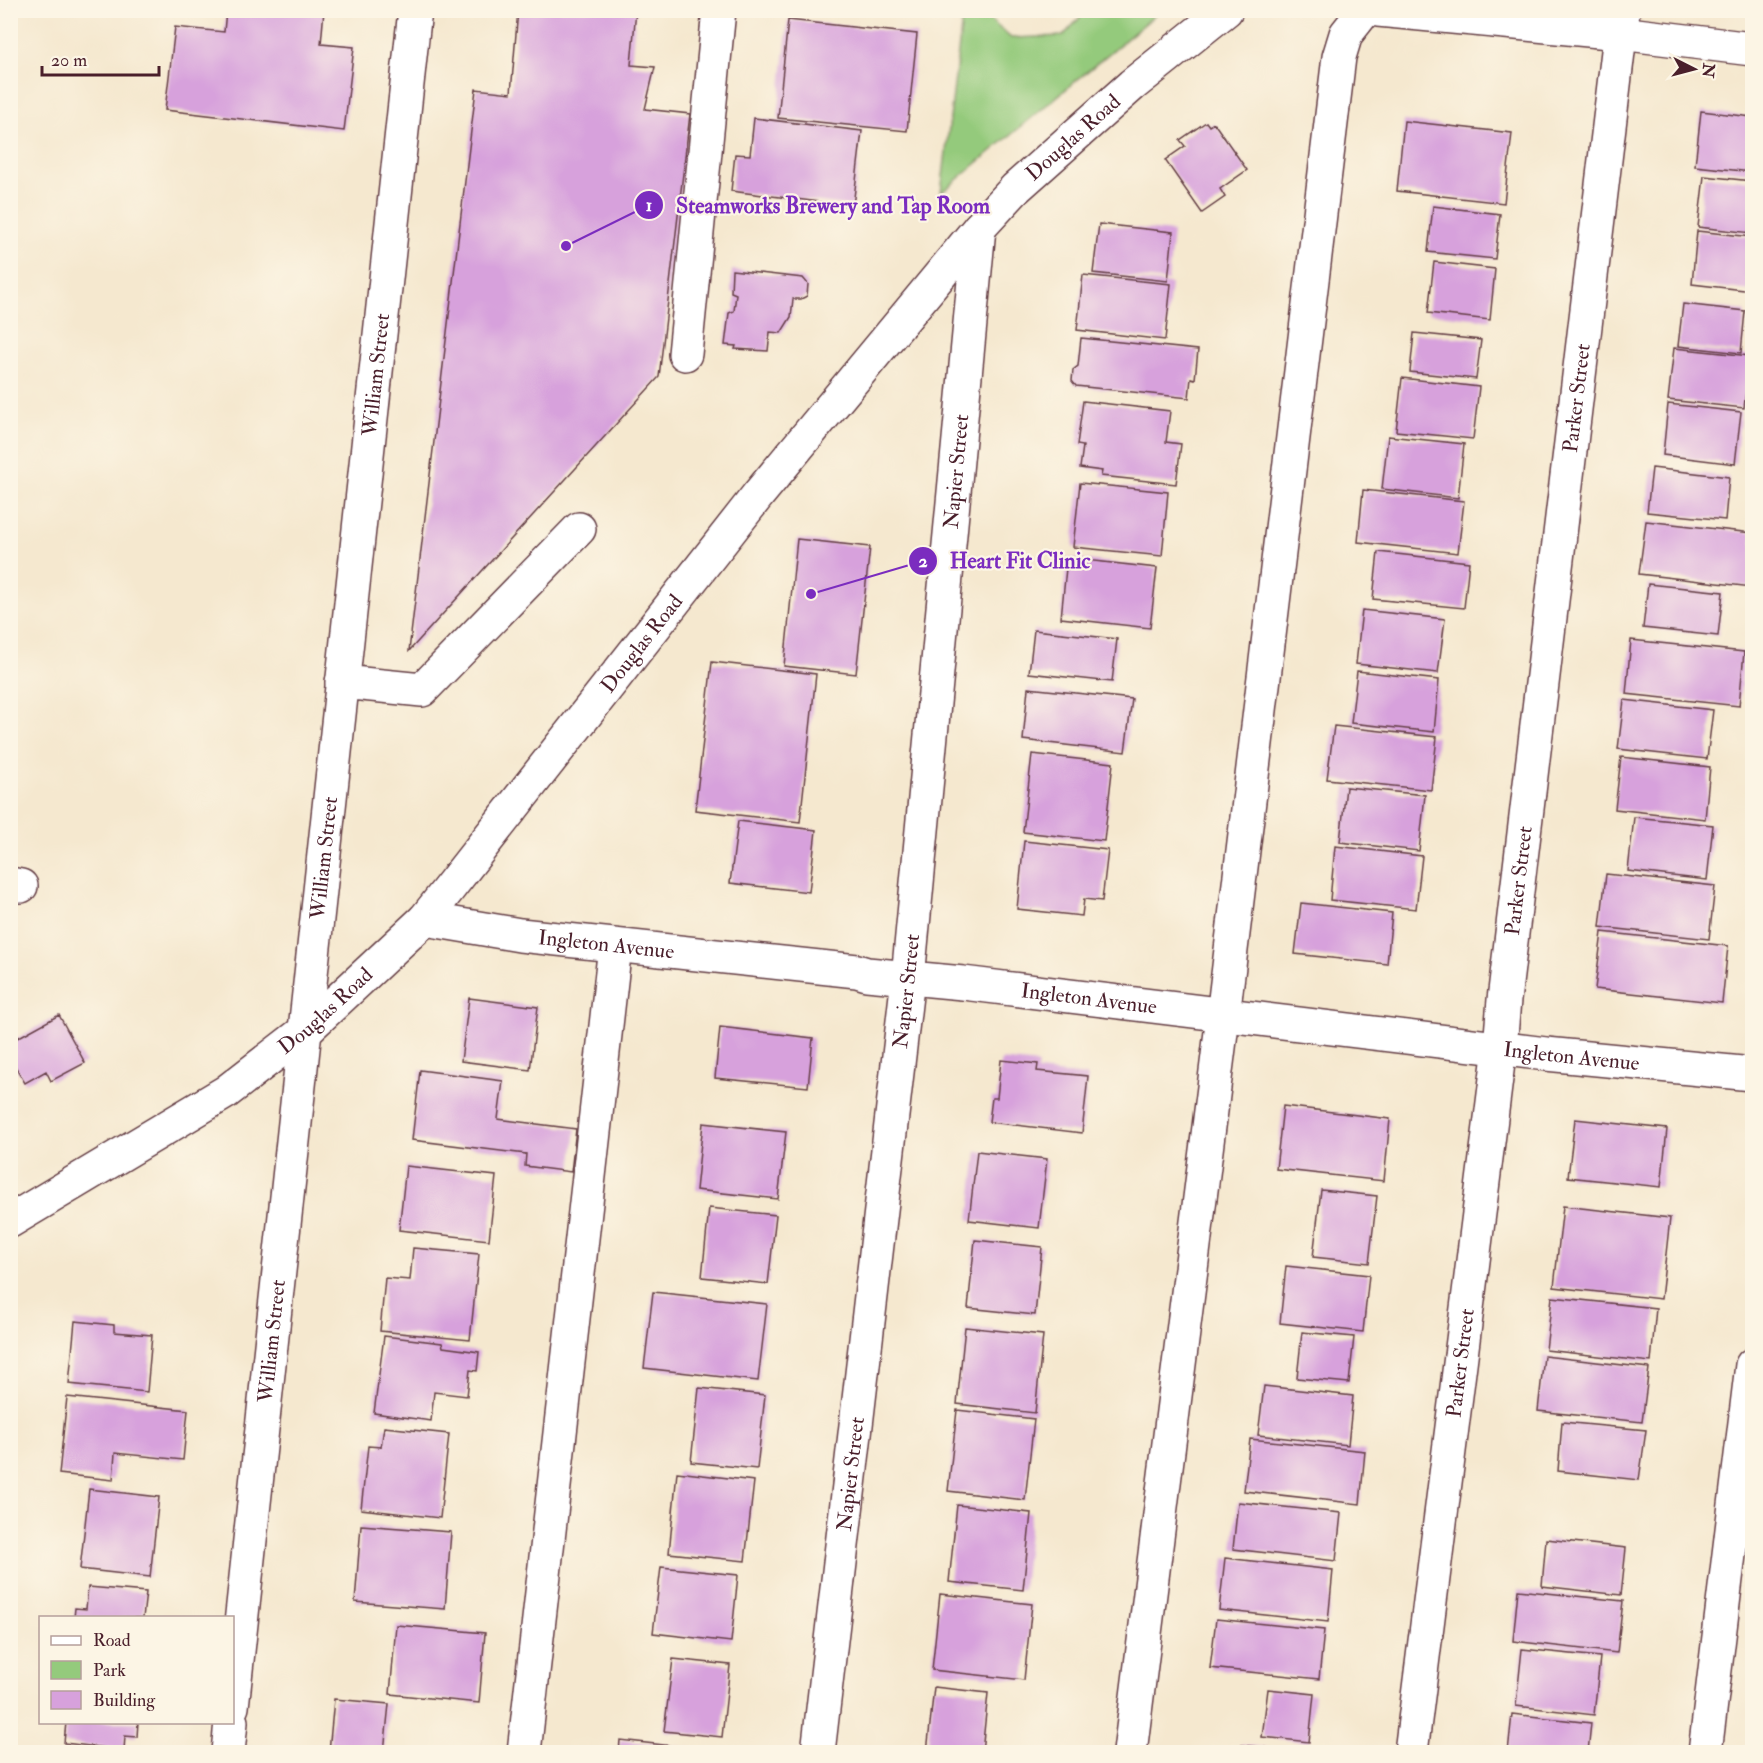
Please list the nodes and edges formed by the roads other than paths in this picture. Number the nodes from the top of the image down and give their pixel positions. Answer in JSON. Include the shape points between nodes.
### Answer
{"nodes":[{"id":1,"x":415,"y":10,"type":"edge"},
{"id":2,"x":719,"y":10,"type":"edge"},
{"id":3,"x":1226,"y":10,"type":"edge"},
{"id":4,"x":1365,"y":10,"type":"edge"},
{"id":5,"x":1378,"y":10,"type":"edge"},
{"id":6,"x":1621,"y":22,"type":"edge"},
{"id":7,"x":1752,"y":49,"type":"edge"},
{"id":8,"x":979,"y":228,"type":"junction"},
{"id":9,"x":685,"y":354,"type":"dead end"},
{"id":10,"x":579,"y":529,"type":"dead end"},
{"id":11,"x":342,"y":682,"type":"junction"},
{"id":12,"x":425,"y":919,"type":"junction"},
{"id":13,"x":615,"y":946,"type":"junction"},
{"id":14,"x":908,"y":978,"type":"junction"},
{"id":15,"x":1223,"y":1016,"type":"junction"},
{"id":16,"x":306,"y":1030,"type":"junction"},
{"id":17,"x":1500,"y":1047,"type":"junction"},
{"id":18,"x":1752,"y":1074,"type":"edge"},
{"id":19,"x":10,"y":1221,"type":"edge"},
{"id":20,"x":1752,"y":1365,"type":"edge"},
{"id":21,"x":234,"y":1689,"type":"edge"},
{"id":22,"x":231,"y":1724,"type":"edge"},
{"id":23,"x":228,"y":1752,"type":"edge"},
{"id":24,"x":524,"y":1752,"type":"edge"},
{"id":25,"x":818,"y":1752,"type":"edge"},
{"id":26,"x":1130,"y":1752,"type":"edge"},
{"id":27,"x":1411,"y":1752,"type":"edge"},
{"id":28,"x":1705,"y":1752,"type":"edge"}],
"edges":[{"from":1,"to":11,"type":"street","name":"William Street"},
{"from":2,"to":9,"type":"street"},
{"from":3,"to":8,"type":"street","name":"Douglas Road","via":[[1123,92],[1016,188]]},
{"from":4,"to":15,"type":"street","via":[[1346,34],[1339,57]]},
{"from":5,"to":6,"type":"street"},
{"from":6,"to":7,"type":"street"},
{"from":6,"to":17,"type":"street","name":"Parker Street"},
{"from":8,"to":12,"type":"street","name":"Douglas Road","via":[[758,495]]},
{"from":8,"to":14,"type":"street","name":"Napier Street"},
{"from":10,"to":11,"type":"street","via":[[422,690]]},
{"from":11,"to":16,"type":"street","name":"William Street"},
{"from":12,"to":13,"type":"street","name":"Ingleton Avenue","via":[[520,936]]},
{"from":12,"to":16,"type":"street","name":"Douglas Road"},
{"from":13,"to":14,"type":"street","name":"Ingleton Avenue"},
{"from":13,"to":24,"type":"street"},
{"from":14,"to":15,"type":"street","name":"Ingleton Avenue"},
{"from":14,"to":25,"type":"street","name":"Napier Street"},
{"from":15,"to":17,"type":"street","name":"Ingleton Avenue"},
{"from":15,"to":26,"type":"street"},
{"from":16,"to":19,"type":"street","name":"Douglas Road","via":[[226,1092]]},
{"from":16,"to":21,"type":"street","name":"William Street"},
{"from":17,"to":18,"type":"street","name":"Ingleton Avenue"},
{"from":17,"to":27,"type":"street","name":"Parker Street"},
{"from":20,"to":28,"type":"street"},
{"from":22,"to":23,"type":"street"}]}
